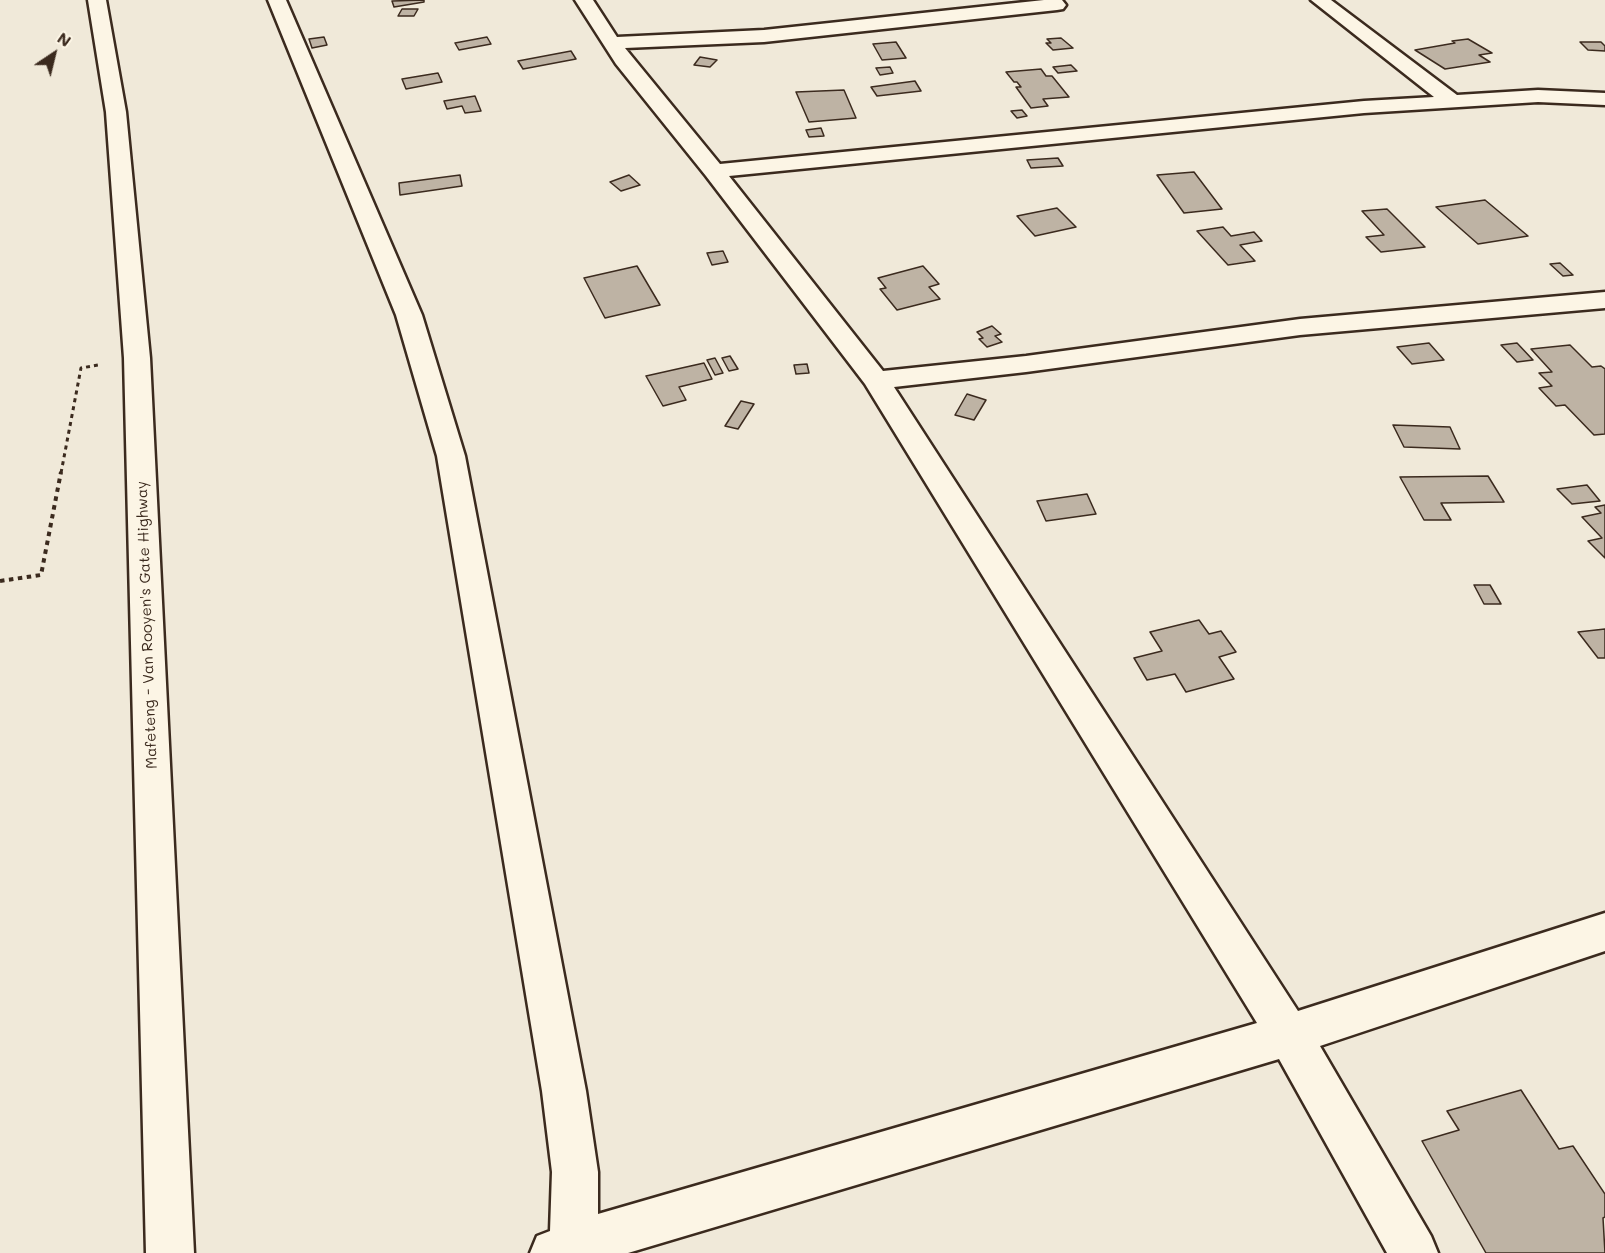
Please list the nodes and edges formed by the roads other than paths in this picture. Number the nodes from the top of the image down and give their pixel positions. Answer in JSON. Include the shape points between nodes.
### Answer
{"nodes":[{"id":1,"x":97,"y":0,"type":"edge"},
{"id":2,"x":277,"y":0,"type":"edge"},
{"id":3,"x":584,"y":0,"type":"edge"},
{"id":4,"x":1053,"y":0,"type":"edge"},
{"id":5,"x":1320,"y":0,"type":"edge"},
{"id":6,"x":612,"y":43,"type":"junction"},
{"id":7,"x":1605,"y":99,"type":"edge"},
{"id":8,"x":1452,"y":101,"type":"junction"},
{"id":9,"x":714,"y":171,"type":"junction"},
{"id":10,"x":1605,"y":300,"type":"edge"},
{"id":11,"x":876,"y":380,"type":"junction"},
{"id":12,"x":1605,"y":932,"type":"edge"},
{"id":13,"x":1289,"y":1035,"type":"junction"},
{"id":14,"x":567,"y":1250,"type":"edge"},
{"id":15,"x":170,"y":1253,"type":"edge"},
{"id":16,"x":1414,"y":1253,"type":"edge"}],
"edges":[{"from":1,"to":15,"type":"street","name":"Mafeteng - Van Rooyen's Gate Highway","via":[[116,112],[137,358]]},
{"from":2,"to":14,"type":"street","via":[[409,315],[452,456],[564,1091],[575,1172]]},
{"from":3,"to":6,"type":"street"},
{"from":4,"to":6,"type":"street","via":[[1057,5],[764,36]]},
{"from":5,"to":8,"type":"street"},
{"from":6,"to":9,"type":"street"},
{"from":7,"to":8,"type":"street","via":[[1538,96]]},
{"from":8,"to":9,"type":"street"},
{"from":9,"to":11,"type":"street"},
{"from":10,"to":11,"type":"street","via":[[1300,327]]},
{"from":11,"to":13,"type":"street"},
{"from":12,"to":13,"type":"street"},
{"from":13,"to":14,"type":"street"},
{"from":13,"to":16,"type":"street"}]}
